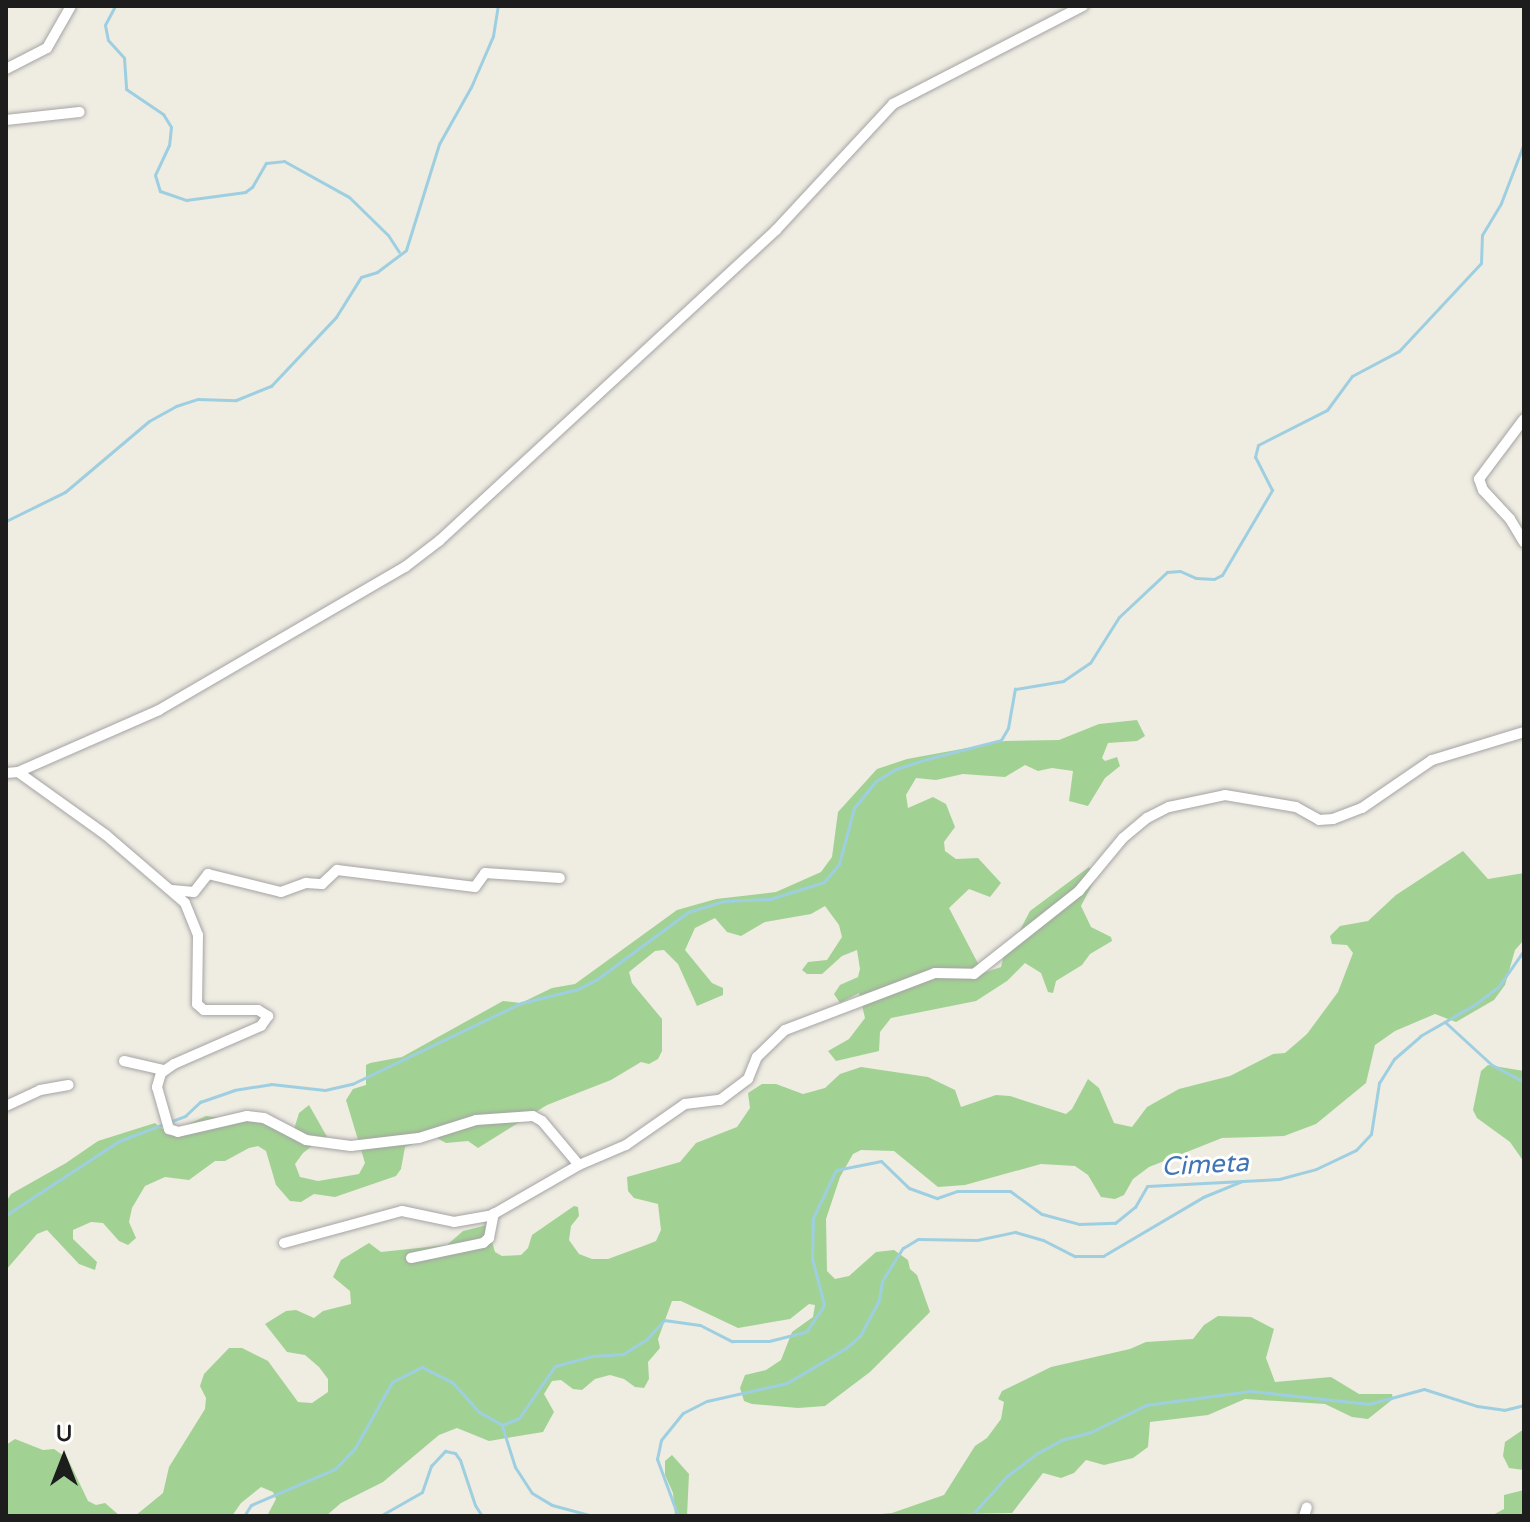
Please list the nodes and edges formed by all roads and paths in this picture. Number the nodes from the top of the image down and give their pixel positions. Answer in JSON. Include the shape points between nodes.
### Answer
{"nodes":[{"id":1,"x":71,"y":6,"type":"edge"},
{"id":2,"x":1083,"y":6,"type":"edge"},
{"id":3,"x":6,"y":69,"type":"edge"},
{"id":4,"x":80,"y":112,"type":"dead end"},
{"id":5,"x":6,"y":120,"type":"edge"},
{"id":6,"x":1524,"y":419,"type":"edge"},
{"id":7,"x":1524,"y":542,"type":"edge"},
{"id":8,"x":1524,"y":732,"type":"edge"},
{"id":9,"x":18,"y":772,"type":"junction"},
{"id":10,"x":6,"y":773,"type":"edge"},
{"id":11,"x":560,"y":878,"type":"dead end"},
{"id":12,"x":172,"y":890,"type":"junction"},
{"id":13,"x":124,"y":1061,"type":"dead end"},
{"id":14,"x":164,"y":1070,"type":"junction"},
{"id":15,"x":69,"y":1085,"type":"dead end"},
{"id":16,"x":6,"y":1106,"type":"edge"},
{"id":17,"x":579,"y":1165,"type":"junction"},
{"id":18,"x":494,"y":1213,"type":"junction"},
{"id":19,"x":284,"y":1243,"type":"dead end"},
{"id":20,"x":411,"y":1258,"type":"dead end"}],
"edges":[{"from":1,"to":3,"type":"street","via":[[47,48]]},
{"from":2,"to":9,"type":"street","via":[[893,104],[776,230],[405,567],[159,710]]},
{"from":4,"to":5,"type":"street"},
{"from":6,"to":7,"type":"street","via":[[1479,479]]},
{"from":8,"to":17,"type":"street","via":[[1432,760],[1362,808],[1333,819],[1319,820],[1296,807],[1225,795],[1169,807],[1123,838],[1079,891],[974,974],[935,973],[785,1030],[757,1057],[748,1079],[720,1100],[685,1104],[626,1145]]},
{"from":9,"to":10,"type":"street"},
{"from":9,"to":12,"type":"street"},
{"from":11,"to":12,"type":"street","via":[[485,873],[475,887],[337,870],[322,884],[306,883],[281,892],[208,874],[194,892]]},
{"from":12,"to":14,"type":"street","via":[[185,903],[198,935],[197,1004],[204,1010],[258,1010],[268,1016],[261,1026]]},
{"from":13,"to":14,"type":"street"},
{"from":14,"to":17,"type":"street","via":[[157,1087],[165,1125],[173,1132],[247,1116],[264,1118],[306,1140],[351,1146],[419,1138],[476,1120],[533,1116]]},
{"from":15,"to":16,"type":"street","via":[[40,1090]]},
{"from":17,"to":18,"type":"street"},
{"from":18,"to":19,"type":"street","via":[[454,1222],[402,1211]]},
{"from":18,"to":20,"type":"street","via":[[483,1243]]}]}
